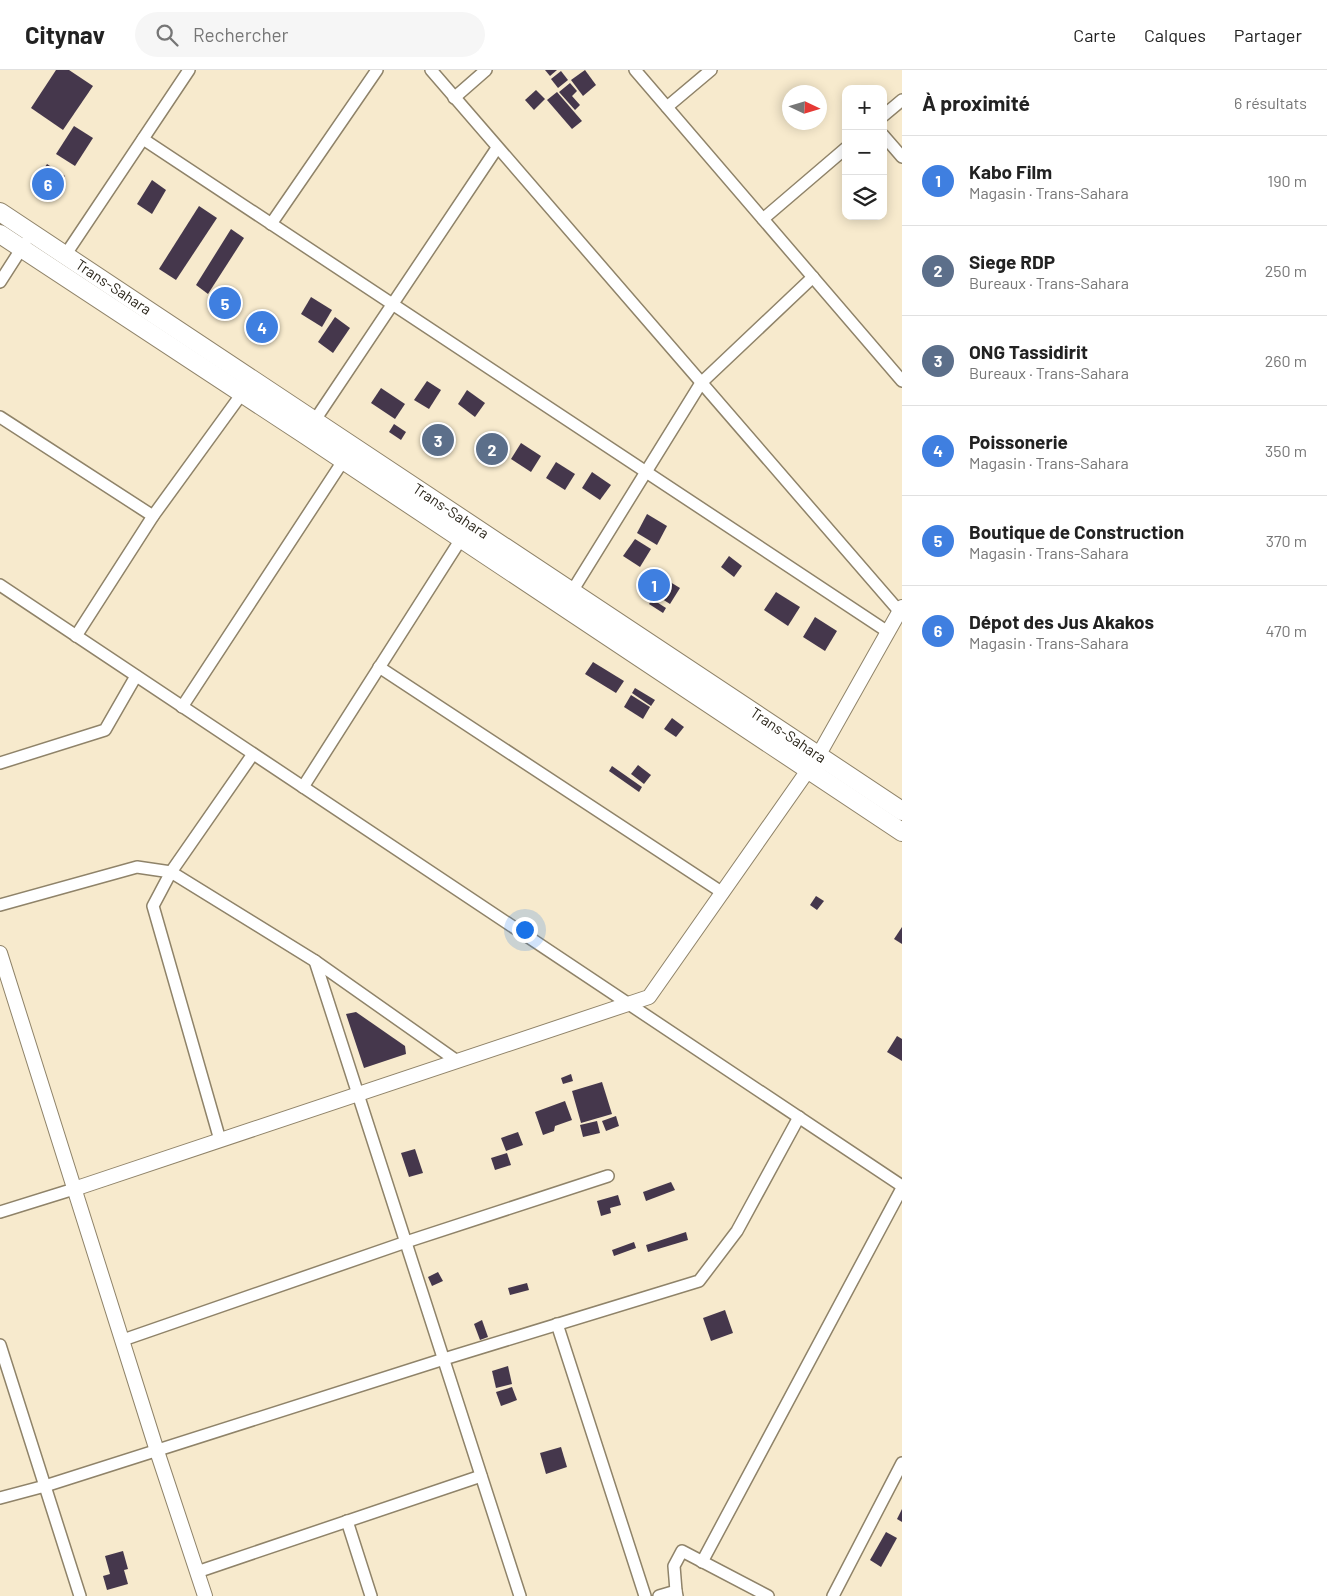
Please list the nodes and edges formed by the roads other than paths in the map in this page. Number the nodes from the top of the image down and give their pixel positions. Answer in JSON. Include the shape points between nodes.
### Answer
{"nodes":[{"id":1,"x":189,"y":70,"type":"edge"},
{"id":2,"x":377,"y":70,"type":"edge"},
{"id":3,"x":431,"y":70,"type":"edge"},
{"id":4,"x":486,"y":70,"type":"edge"},
{"id":5,"x":635,"y":70,"type":"edge"},
{"id":6,"x":711,"y":70,"type":"edge"},
{"id":7,"x":454,"y":98,"type":"junction"},
{"id":8,"x":902,"y":100,"type":"edge"},
{"id":9,"x":668,"y":108,"type":"junction"},
{"id":10,"x":887,"y":113,"type":"edge"},
{"id":11,"x":143,"y":139,"type":"junction"},
{"id":12,"x":887,"y":140,"type":"edge"},
{"id":13,"x":497,"y":148,"type":"junction"},
{"id":14,"x":842,"y":151,"type":"edge"},
{"id":15,"x":902,"y":157,"type":"edge"},
{"id":16,"x":0,"y":212,"type":"edge"},
{"id":17,"x":763,"y":219,"type":"junction"},
{"id":18,"x":271,"y":224,"type":"junction"},
{"id":19,"x":31,"y":233,"type":"junction"},
{"id":20,"x":0,"y":234,"type":"edge"},
{"id":21,"x":21,"y":249,"type":"junction"},
{"id":22,"x":66,"y":254,"type":"junction"},
{"id":23,"x":813,"y":277,"type":"junction"},
{"id":24,"x":0,"y":282,"type":"edge"},
{"id":25,"x":393,"y":305,"type":"junction"},
{"id":26,"x":253,"y":379,"type":"junction"},
{"id":27,"x":902,"y":381,"type":"edge"},
{"id":28,"x":701,"y":383,"type":"junction"},
{"id":29,"x":242,"y":394,"type":"junction"},
{"id":30,"x":0,"y":416,"type":"edge"},
{"id":31,"x":315,"y":420,"type":"junction"},
{"id":32,"x":343,"y":460,"type":"junction"},
{"id":33,"x":645,"y":472,"type":"junction"},
{"id":34,"x":153,"y":516,"type":"junction"},
{"id":35,"x":461,"y":539,"type":"junction"},
{"id":36,"x":0,"y":585,"type":"edge"},
{"id":37,"x":571,"y":593,"type":"junction"},
{"id":38,"x":901,"y":609,"type":"edge"},
{"id":39,"x":888,"y":632,"type":"junction"},
{"id":40,"x":76,"y":636,"type":"junction"},
{"id":41,"x":379,"y":667,"type":"junction"},
{"id":42,"x":136,"y":676,"type":"junction"},
{"id":43,"x":182,"y":707,"type":"junction"},
{"id":44,"x":253,"y":754,"type":"junction"},
{"id":45,"x":0,"y":763,"type":"edge"},
{"id":46,"x":812,"y":763,"type":"junction"},
{"id":47,"x":303,"y":787,"type":"junction"},
{"id":48,"x":902,"y":811,"type":"edge"},
{"id":49,"x":902,"y":832,"type":"edge"},
{"id":50,"x":171,"y":872,"type":"junction"},
{"id":51,"x":723,"y":894,"type":"junction"},
{"id":52,"x":0,"y":905,"type":"edge"},
{"id":53,"x":0,"y":953,"type":"edge"},
{"id":54,"x":315,"y":961,"type":"junction"},
{"id":55,"x":629,"y":1004,"type":"junction"},
{"id":56,"x":457,"y":1061,"type":"junction"},
{"id":57,"x":359,"y":1094,"type":"junction"},
{"id":58,"x":799,"y":1117,"type":"junction"},
{"id":59,"x":220,"y":1140,"type":"junction"},
{"id":60,"x":608,"y":1176,"type":"dead end"},
{"id":61,"x":902,"y":1187,"type":"edge"},
{"id":62,"x":74,"y":1189,"type":"junction"},
{"id":63,"x":0,"y":1212,"type":"edge"},
{"id":64,"x":406,"y":1242,"type":"junction"},
{"id":65,"x":557,"y":1324,"type":"junction"},
{"id":66,"x":123,"y":1340,"type":"junction"},
{"id":67,"x":0,"y":1345,"type":"edge"},
{"id":68,"x":444,"y":1359,"type":"junction"},
{"id":69,"x":156,"y":1451,"type":"junction"},
{"id":70,"x":902,"y":1463,"type":"edge"},
{"id":71,"x":481,"y":1476,"type":"junction"},
{"id":72,"x":45,"y":1486,"type":"junction"},
{"id":73,"x":0,"y":1498,"type":"edge"},
{"id":74,"x":347,"y":1521,"type":"junction"},
{"id":75,"x":702,"y":1562,"type":"junction"},
{"id":76,"x":197,"y":1572,"type":"junction"},
{"id":77,"x":676,"y":1593,"type":"edge"},
{"id":78,"x":80,"y":1596,"type":"edge"},
{"id":79,"x":205,"y":1596,"type":"edge"},
{"id":80,"x":371,"y":1596,"type":"edge"},
{"id":81,"x":520,"y":1596,"type":"edge"},
{"id":82,"x":645,"y":1596,"type":"edge"},
{"id":83,"x":659,"y":1596,"type":"edge"},
{"id":84,"x":768,"y":1596,"type":"edge"},
{"id":85,"x":833,"y":1596,"type":"edge"}],
"edges":[{"from":1,"to":11,"type":"street"},
{"from":2,"to":18,"type":"street"},
{"from":3,"to":7,"type":"street"},
{"from":4,"to":7,"type":"street"},
{"from":5,"to":9,"type":"street"},
{"from":6,"to":9,"type":"street"},
{"from":7,"to":13,"type":"street"},
{"from":8,"to":10,"type":"street"},
{"from":9,"to":17,"type":"street"},
{"from":11,"to":18,"type":"street"},
{"from":11,"to":22,"type":"street"},
{"from":12,"to":15,"type":"street"},
{"from":13,"to":25,"type":"street"},
{"from":13,"to":28,"type":"street"},
{"from":14,"to":17,"type":"street"},
{"from":16,"to":19,"type":"main road","name":"Trans-Sahara"},
{"from":17,"to":23,"type":"street"},
{"from":18,"to":25,"type":"street"},
{"from":19,"to":21,"type":"street"},
{"from":19,"to":22,"type":"main road","name":"Trans-Sahara"},
{"from":20,"to":21,"type":"main road","name":"Trans-Sahara"},
{"from":21,"to":24,"type":"street"},
{"from":21,"to":29,"type":"main road","name":"Trans-Sahara"},
{"from":22,"to":26,"type":"main road","name":"Trans-Sahara"},
{"from":23,"to":27,"type":"street"},
{"from":23,"to":28,"type":"street"},
{"from":25,"to":31,"type":"street"},
{"from":25,"to":33,"type":"street"},
{"from":26,"to":29,"type":"street"},
{"from":26,"to":31,"type":"main road","name":"Trans-Sahara"},
{"from":28,"to":33,"type":"street"},
{"from":28,"to":38,"type":"street"},
{"from":29,"to":32,"type":"main road","name":"Trans-Sahara"},
{"from":29,"to":34,"type":"street"},
{"from":30,"to":34,"type":"street"},
{"from":31,"to":37,"type":"main road","name":"Trans-Sahara"},
{"from":32,"to":35,"type":"main road","name":"Trans-Sahara"},
{"from":32,"to":43,"type":"street"},
{"from":33,"to":37,"type":"street"},
{"from":33,"to":39,"type":"street"},
{"from":34,"to":40,"type":"street"},
{"from":35,"to":41,"type":"street"},
{"from":35,"to":46,"type":"main road","name":"Trans-Sahara"},
{"from":36,"to":40,"type":"street"},
{"from":37,"to":46,"type":"main road","name":"Trans-Sahara"},
{"from":38,"to":39,"type":"street"},
{"from":39,"to":46,"type":"street"},
{"from":40,"to":42,"type":"street"},
{"from":41,"to":47,"type":"street"},
{"from":41,"to":51,"type":"street"},
{"from":42,"to":43,"type":"street"},
{"from":42,"to":45,"type":"street","via":[[104,730]]},
{"from":43,"to":44,"type":"street"},
{"from":44,"to":47,"type":"street"},
{"from":44,"to":50,"type":"street"},
{"from":46,"to":48,"type":"main road","name":"Trans-Sahara"},
{"from":46,"to":49,"type":"main road","name":"Trans-Sahara"},
{"from":46,"to":51,"type":"street"},
{"from":47,"to":55,"type":"street"},
{"from":50,"to":52,"type":"street","via":[[137,867]]},
{"from":50,"to":54,"type":"street"},
{"from":50,"to":59,"type":"street","via":[[153,906]]},
{"from":51,"to":55,"type":"street","via":[[649,998]]},
{"from":53,"to":62,"type":"street"},
{"from":54,"to":56,"type":"street"},
{"from":54,"to":57,"type":"street"},
{"from":55,"to":56,"type":"street"},
{"from":55,"to":58,"type":"street"},
{"from":56,"to":57,"type":"street"},
{"from":57,"to":59,"type":"street"},
{"from":57,"to":64,"type":"street"},
{"from":58,"to":61,"type":"street"},
{"from":58,"to":65,"type":"street","via":[[736,1231],[699,1281]]},
{"from":59,"to":62,"type":"street"},
{"from":60,"to":64,"type":"street"},
{"from":61,"to":75,"type":"street"},
{"from":62,"to":63,"type":"street"},
{"from":62,"to":66,"type":"street"},
{"from":64,"to":66,"type":"street"},
{"from":64,"to":68,"type":"street"},
{"from":65,"to":68,"type":"street"},
{"from":65,"to":82,"type":"street"},
{"from":66,"to":69,"type":"street"},
{"from":67,"to":72,"type":"street"},
{"from":68,"to":69,"type":"street"},
{"from":68,"to":71,"type":"street"},
{"from":69,"to":72,"type":"street"},
{"from":69,"to":76,"type":"street"},
{"from":70,"to":85,"type":"street"},
{"from":71,"to":74,"type":"street"},
{"from":71,"to":81,"type":"street"},
{"from":72,"to":73,"type":"street"},
{"from":72,"to":78,"type":"street"},
{"from":74,"to":76,"type":"street"},
{"from":74,"to":80,"type":"street"},
{"from":75,"to":77,"type":"street","via":[[682,1551],[674,1566]]},
{"from":75,"to":84,"type":"street"},
{"from":76,"to":79,"type":"street"},
{"from":77,"to":83,"type":"street"}]}
